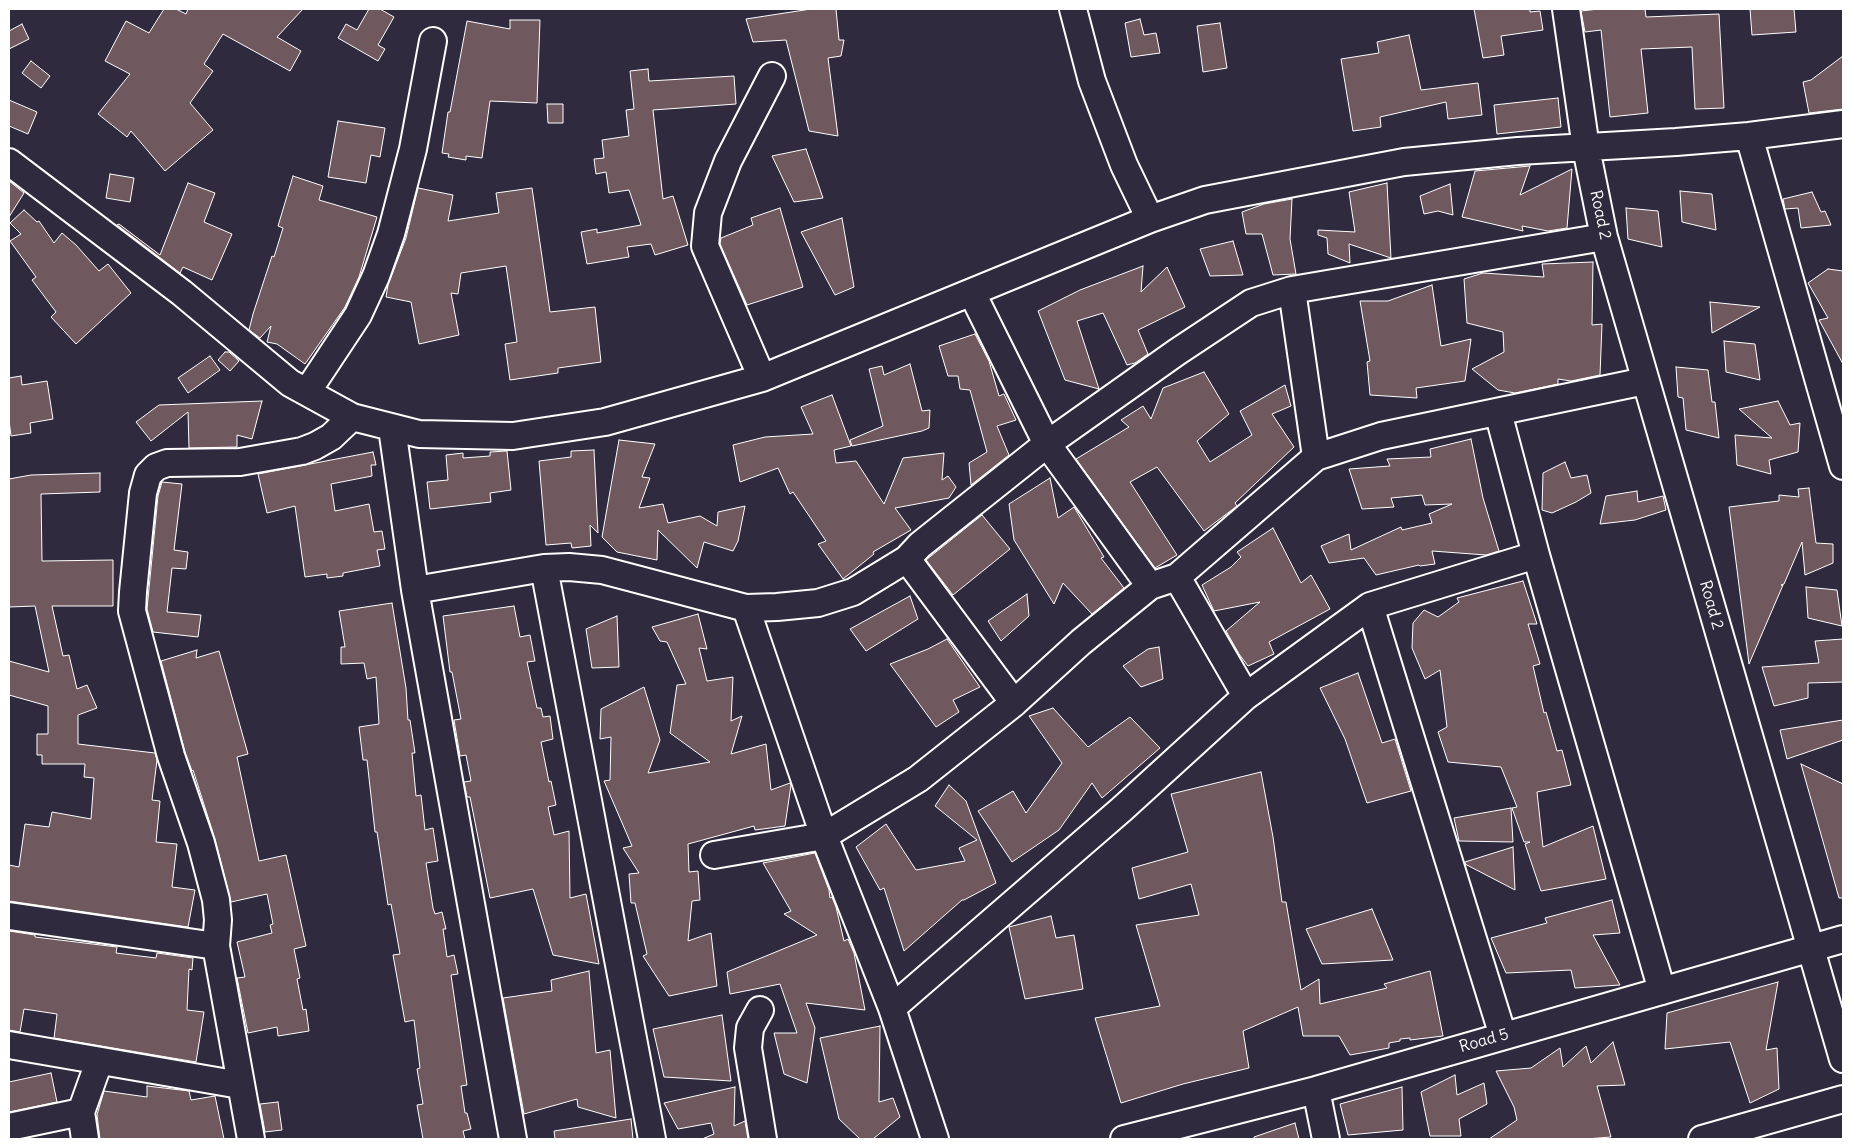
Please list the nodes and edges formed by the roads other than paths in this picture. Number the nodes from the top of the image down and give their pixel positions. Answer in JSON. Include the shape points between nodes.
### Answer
{"nodes":[{"id":1,"x":1073,"y":9,"type":"edge"},
{"id":2,"x":1566,"y":9,"type":"edge"},
{"id":3,"x":433,"y":41,"type":"dead end"},
{"id":4,"x":772,"y":76,"type":"dead end"},
{"id":5,"x":1843,"y":124,"type":"edge"},
{"id":6,"x":1749,"y":136,"type":"junction"},
{"id":7,"x":1586,"y":148,"type":"junction"},
{"id":8,"x":9,"y":162,"type":"edge"},
{"id":9,"x":1150,"y":219,"type":"junction"},
{"id":10,"x":1604,"y":237,"type":"junction"},
{"id":11,"x":1292,"y":290,"type":"junction"},
{"id":12,"x":972,"y":293,"type":"junction"},
{"id":13,"x":762,"y":378,"type":"junction"},
{"id":14,"x":1645,"y":381,"type":"junction"},
{"id":15,"x":307,"y":392,"type":"junction"},
{"id":16,"x":1498,"y":412,"type":"junction"},
{"id":17,"x":352,"y":417,"type":"junction"},
{"id":18,"x":392,"y":428,"type":"junction"},
{"id":19,"x":1047,"y":444,"type":"junction"},
{"id":20,"x":1316,"y":457,"type":"junction"},
{"id":21,"x":1843,"y":466,"type":"edge"},
{"id":22,"x":1536,"y":556,"type":"junction"},
{"id":23,"x":907,"y":558,"type":"junction"},
{"id":24,"x":544,"y":568,"type":"junction"},
{"id":25,"x":1178,"y":577,"type":"junction"},
{"id":26,"x":1150,"y":586,"type":"junction"},
{"id":27,"x":415,"y":590,"type":"junction"},
{"id":28,"x":1370,"y":606,"type":"junction"},
{"id":29,"x":746,"y":608,"type":"junction"},
{"id":30,"x":1246,"y":696,"type":"junction"},
{"id":31,"x":1014,"y":703,"type":"junction"},
{"id":32,"x":824,"y":836,"type":"junction"},
{"id":33,"x":714,"y":855,"type":"dead end"},
{"id":34,"x":9,"y":916,"type":"edge"},
{"id":35,"x":1843,"y":939,"type":"edge"},
{"id":36,"x":216,"y":946,"type":"junction"},
{"id":37,"x":1810,"y":948,"type":"junction"},
{"id":38,"x":1662,"y":991,"type":"junction"},
{"id":39,"x":892,"y":1008,"type":"junction"},
{"id":40,"x":760,"y":1010,"type":"dead end"},
{"id":41,"x":1503,"y":1036,"type":"junction"},
{"id":42,"x":9,"y":1045,"type":"edge"},
{"id":43,"x":1843,"y":1059,"type":"edge"},
{"id":44,"x":99,"y":1062,"type":"junction"},
{"id":45,"x":240,"y":1085,"type":"junction"},
{"id":46,"x":1316,"y":1090,"type":"junction"},
{"id":47,"x":1843,"y":1099,"type":"edge"},
{"id":48,"x":81,"y":1112,"type":"junction"},
{"id":49,"x":9,"y":1127,"type":"edge"},
{"id":50,"x":85,"y":1139,"type":"edge"},
{"id":51,"x":250,"y":1139,"type":"edge"},
{"id":52,"x":513,"y":1139,"type":"edge"},
{"id":53,"x":652,"y":1139,"type":"edge"},
{"id":54,"x":763,"y":1139,"type":"edge"},
{"id":55,"x":935,"y":1139,"type":"edge"},
{"id":56,"x":1124,"y":1139,"type":"edge"},
{"id":57,"x":1326,"y":1139,"type":"edge"},
{"id":58,"x":1702,"y":1139,"type":"edge"}],
"edges":[{"from":1,"to":9,"type":"street","via":[[1092,81],[1124,164]]},
{"from":2,"to":7,"type":"street","name":"Road 2"},
{"from":3,"to":15,"type":"street","via":[[413,148],[391,234],[376,276],[358,314]]},
{"from":4,"to":13,"type":"street","via":[[728,161],[708,213],[705,246]]},
{"from":5,"to":6,"type":"street"},
{"from":6,"to":7,"type":"street"},
{"from":6,"to":21,"type":"street"},
{"from":7,"to":9,"type":"street","via":[[1404,162],[1206,200]]},
{"from":7,"to":10,"type":"street","name":"Road 2"},
{"from":8,"to":15,"type":"street","via":[[182,293],[290,383]]},
{"from":9,"to":12,"type":"street"},
{"from":10,"to":11,"type":"street"},
{"from":10,"to":14,"type":"street","name":"Road 2"},
{"from":11,"to":19,"type":"street","via":[[1251,303]]},
{"from":11,"to":20,"type":"street"},
{"from":12,"to":13,"type":"street"},
{"from":12,"to":19,"type":"street"},
{"from":13,"to":18,"type":"street","via":[[605,422],[513,436],[419,434]]},
{"from":14,"to":16,"type":"street"},
{"from":14,"to":37,"type":"street","name":"Road 2"},
{"from":15,"to":17,"type":"street"},
{"from":16,"to":20,"type":"street","via":[[1381,436]]},
{"from":16,"to":22,"type":"street"},
{"from":17,"to":18,"type":"street"},
{"from":17,"to":36,"type":"street","via":[[331,437],[302,451],[240,462],[168,463],[156,467],[148,475],[143,493],[132,611],[171,756],[214,890],[218,920]]},
{"from":18,"to":27,"type":"street"},
{"from":19,"to":23,"type":"street"},
{"from":19,"to":26,"type":"street"},
{"from":20,"to":25,"type":"street"},
{"from":22,"to":28,"type":"street"},
{"from":22,"to":38,"type":"street"},
{"from":23,"to":29,"type":"street","via":[[844,595],[818,603]]},
{"from":23,"to":31,"type":"street"},
{"from":24,"to":27,"type":"street"},
{"from":24,"to":29,"type":"street","via":[[602,570]]},
{"from":24,"to":53,"type":"street"},
{"from":25,"to":26,"type":"street"},
{"from":25,"to":30,"type":"street"},
{"from":26,"to":31,"type":"street","via":[[1081,642]]},
{"from":27,"to":52,"type":"street"},
{"from":28,"to":30,"type":"street"},
{"from":28,"to":41,"type":"street"},
{"from":29,"to":32,"type":"street"},
{"from":30,"to":39,"type":"street","via":[[1122,810]]},
{"from":31,"to":32,"type":"street","via":[[918,780]]},
{"from":32,"to":33,"type":"street"},
{"from":32,"to":39,"type":"street"},
{"from":34,"to":36,"type":"street"},
{"from":35,"to":37,"type":"street","name":"Road 5"},
{"from":36,"to":45,"type":"street"},
{"from":37,"to":38,"type":"street","name":"Road 5"},
{"from":37,"to":43,"type":"street","name":"Road 2"},
{"from":38,"to":41,"type":"street","name":"Road 5"},
{"from":39,"to":55,"type":"street"},
{"from":40,"to":54,"type":"street","via":[[750,1028],[748,1048]]},
{"from":41,"to":46,"type":"street","name":"Road 5"},
{"from":42,"to":44,"type":"street"},
{"from":44,"to":45,"type":"street"},
{"from":44,"to":48,"type":"street"},
{"from":45,"to":51,"type":"street"},
{"from":46,"to":56,"type":"street","name":"Road 5"},
{"from":46,"to":57,"type":"street"},
{"from":47,"to":58,"type":"street"},
{"from":48,"to":49,"type":"street"},
{"from":48,"to":50,"type":"street"}]}
